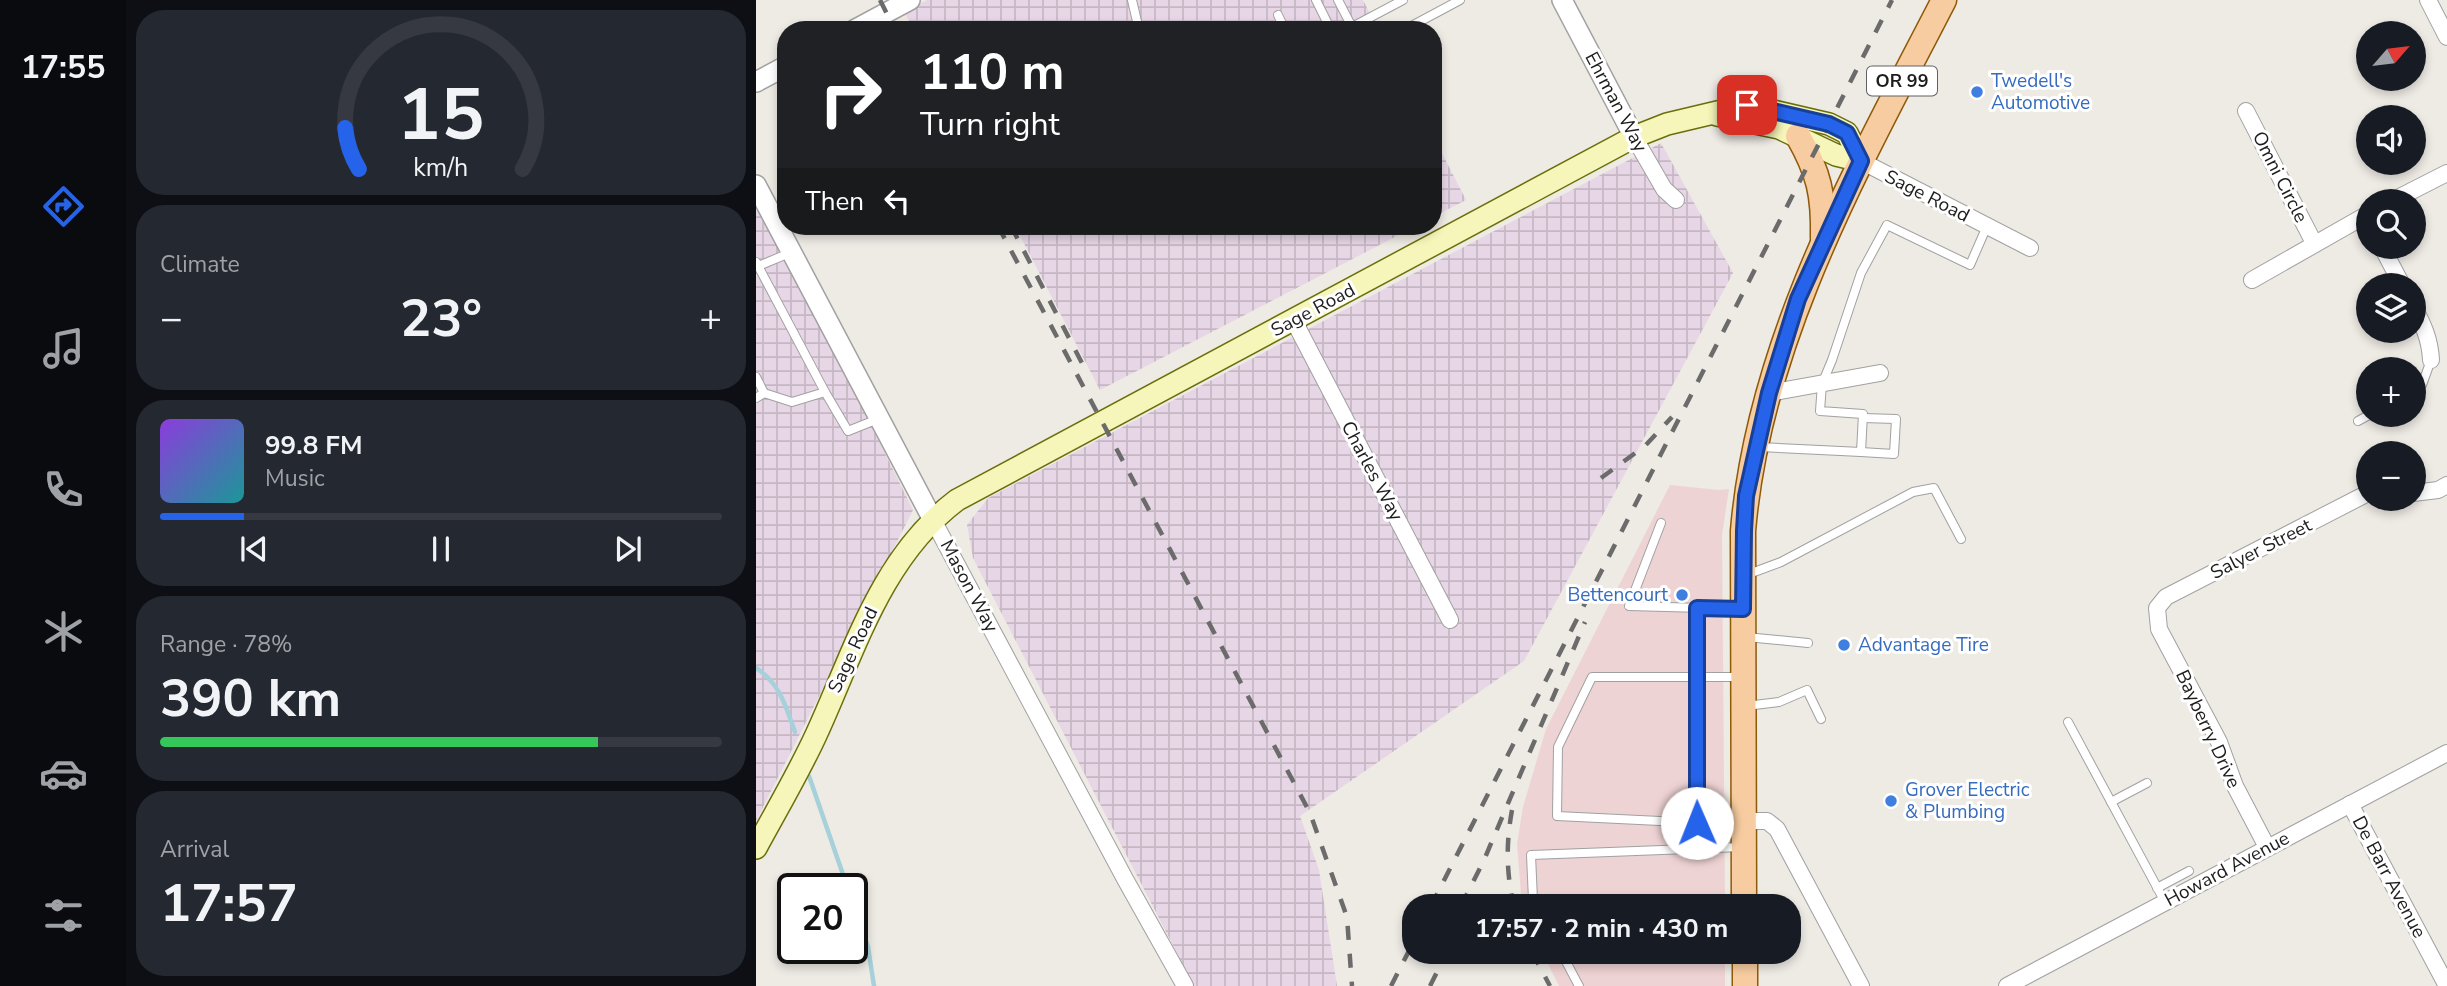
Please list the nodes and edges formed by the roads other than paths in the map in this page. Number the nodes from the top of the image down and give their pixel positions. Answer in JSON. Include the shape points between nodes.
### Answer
{"nodes":[{"id":1,"x":910,"y":0,"type":"edge"},
{"id":2,"x":1132,"y":0,"type":"edge"},
{"id":3,"x":1315,"y":0,"type":"edge"},
{"id":4,"x":1338,"y":0,"type":"edge"},
{"id":5,"x":1403,"y":0,"type":"edge"},
{"id":6,"x":1460,"y":0,"type":"edge"},
{"id":7,"x":1562,"y":0,"type":"edge"},
{"id":8,"x":1944,"y":0,"type":"edge"},
{"id":9,"x":2428,"y":0,"type":"edge"},
{"id":10,"x":1278,"y":15,"type":"dead end"},
{"id":11,"x":871,"y":21,"type":"edge"},
{"id":12,"x":1137,"y":21,"type":"edge"},
{"id":13,"x":1281,"y":21,"type":"edge"},
{"id":14,"x":1326,"y":21,"type":"edge"},
{"id":15,"x":1349,"y":21,"type":"edge"},
{"id":16,"x":1363,"y":21,"type":"edge"},
{"id":17,"x":1421,"y":21,"type":"edge"},
{"id":18,"x":2447,"y":37,"type":"edge"},
{"id":19,"x":777,"y":71,"type":"edge"},
{"id":20,"x":756,"y":82,"type":"edge"},
{"id":21,"x":2246,"y":111,"type":"dead end"},
{"id":22,"x":1712,"y":114,"type":"junction"},
{"id":23,"x":1634,"y":136,"type":"junction"},
{"id":24,"x":1798,"y":136,"type":"junction"},
{"id":25,"x":1861,"y":161,"type":"junction"},
{"id":26,"x":2447,"y":173,"type":"edge"},
{"id":27,"x":756,"y":185,"type":"edge"},
{"id":28,"x":2416,"y":189,"type":"edge"},
{"id":29,"x":1676,"y":200,"type":"dead end"},
{"id":30,"x":2356,"y":222,"type":"edge"},
{"id":31,"x":777,"y":224,"type":"edge"},
{"id":32,"x":1987,"y":226,"type":"junction"},
{"id":33,"x":783,"y":235,"type":"edge"},
{"id":34,"x":2314,"y":243,"type":"junction"},
{"id":35,"x":1823,"y":247,"type":"junction"},
{"id":36,"x":2030,"y":248,"type":"dead end"},
{"id":37,"x":792,"y":252,"type":"junction"},
{"id":38,"x":757,"y":265,"type":"edge"},
{"id":39,"x":2252,"y":280,"type":"dead end"},
{"id":40,"x":1294,"y":321,"type":"junction"},
{"id":41,"x":2426,"y":331,"type":"edge"},
{"id":42,"x":2431,"y":360,"type":"joint"},
{"id":43,"x":1880,"y":373,"type":"dead end"},
{"id":44,"x":2426,"y":373,"type":"edge"},
{"id":45,"x":756,"y":377,"type":"edge"},
{"id":46,"x":1822,"y":384,"type":"junction"},
{"id":47,"x":825,"y":393,"type":"junction"},
{"id":48,"x":1769,"y":393,"type":"junction"},
{"id":49,"x":760,"y":395,"type":"edge"},
{"id":50,"x":880,"y":418,"type":"junction"},
{"id":51,"x":1863,"y":418,"type":"junction"},
{"id":52,"x":1757,"y":447,"type":"junction"},
{"id":53,"x":1861,"y":452,"type":"junction"},
{"id":54,"x":2447,"y":485,"type":"edge"},
{"id":55,"x":2426,"y":491,"type":"edge"},
{"id":56,"x":2356,"y":499,"type":"edge"},
{"id":57,"x":933,"y":520,"type":"junction"},
{"id":58,"x":1661,"y":523,"type":"dead end"},
{"id":59,"x":1962,"y":539,"type":"dead end"},
{"id":60,"x":1743,"y":576,"type":"junction"},
{"id":61,"x":1697,"y":608,"type":"junction"},
{"id":62,"x":2157,"y":608,"type":"joint"},
{"id":63,"x":1743,"y":609,"type":"junction"},
{"id":64,"x":1450,"y":620,"type":"dead end"},
{"id":65,"x":1743,"y":637,"type":"junction"},
{"id":66,"x":1808,"y":643,"type":"dead end"},
{"id":67,"x":1696,"y":677,"type":"junction"},
{"id":68,"x":1743,"y":677,"type":"junction"},
{"id":69,"x":1743,"y":707,"type":"junction"},
{"id":70,"x":1821,"y":719,"type":"dead end"},
{"id":71,"x":2068,"y":722,"type":"dead end"},
{"id":72,"x":2447,"y":752,"type":"edge"},
{"id":73,"x":2147,"y":783,"type":"dead end"},
{"id":74,"x":2111,"y":802,"type":"junction"},
{"id":75,"x":2350,"y":804,"type":"junction"},
{"id":76,"x":1697,"y":823,"type":"junction"},
{"id":77,"x":1744,"y":831,"type":"junction"},
{"id":78,"x":756,"y":848,"type":"edge"},
{"id":79,"x":2267,"y":848,"type":"junction"},
{"id":80,"x":2189,"y":871,"type":"dead end"},
{"id":81,"x":1533,"y":894,"type":"edge"},
{"id":82,"x":1744,"y":894,"type":"edge"},
{"id":83,"x":2161,"y":895,"type":"junction"},
{"id":84,"x":1567,"y":964,"type":"edge"},
{"id":85,"x":1745,"y":964,"type":"edge"},
{"id":86,"x":1185,"y":986,"type":"edge"},
{"id":87,"x":1579,"y":986,"type":"edge"},
{"id":88,"x":1745,"y":986,"type":"edge"},
{"id":89,"x":1861,"y":986,"type":"edge"},
{"id":90,"x":2007,"y":986,"type":"edge"},
{"id":91,"x":2447,"y":986,"type":"edge"}],
"edges":[{"from":1,"to":11,"type":"street"},
{"from":2,"to":12,"type":"lane"},
{"from":3,"to":14,"type":"lane"},
{"from":4,"to":15,"type":"lane"},
{"from":5,"to":16,"type":"lane"},
{"from":6,"to":17,"type":"lane"},
{"from":7,"to":23,"type":"street","name":"Ehrman Way"},
{"from":8,"to":25,"type":"main road","number":"OR 99"},
{"from":9,"to":18,"type":"street"},
{"from":10,"to":13,"type":"lane"},
{"from":19,"to":20,"type":"street"},
{"from":21,"to":34,"type":"street","name":"Omni Circle"},
{"from":22,"to":23,"type":"main road","name":"Sage Road"},
{"from":22,"to":24,"type":"main road","via":[[1760,122]]},
{"from":22,"to":25,"type":"main road","name":"Sage Road","via":[[1747,105],[1829,124],[1847,133]]},
{"from":23,"to":29,"type":"street","name":"Ehrman Way","via":[[1652,171]]},
{"from":23,"to":40,"type":"main road","name":"Sage Road"},
{"from":24,"to":25,"type":"main road","via":[[1836,155]]},
{"from":24,"to":35,"type":"main road","via":[[1818,177],[1824,211]]},
{"from":25,"to":32,"type":"street","name":"Sage Road"},
{"from":25,"to":35,"type":"main road","number":"OR 99"},
{"from":26,"to":28,"type":"street"},
{"from":27,"to":31,"type":"street","name":"Mason Way"},
{"from":30,"to":34,"type":"street"},
{"from":32,"to":36,"type":"street","name":"Sage Road"},
{"from":32,"to":46,"type":"lane","via":[[1970,265],[1888,225],[1861,273]]},
{"from":33,"to":37,"type":"street","name":"Mason Way"},
{"from":34,"to":39,"type":"street"},
{"from":35,"to":48,"type":"main road","number":"OR 99","via":[[1798,299]]},
{"from":37,"to":38,"type":"lane"},
{"from":37,"to":50,"type":"street","name":"Mason Way"},
{"from":38,"to":47,"type":"lane"},
{"from":40,"to":57,"type":"main road","name":"Sage Road","via":[[966,495]]},
{"from":40,"to":64,"type":"street","name":"Charles Way"},
{"from":41,"to":42,"type":"street"},
{"from":42,"to":44,"type":"lane"},
{"from":43,"to":46,"type":"street"},
{"from":45,"to":49,"type":"lane"},
{"from":46,"to":48,"type":"street"},
{"from":46,"to":51,"type":"lane","via":[[1820,411],[1863,414]]},
{"from":47,"to":49,"type":"lane","via":[[792,402]]},
{"from":47,"to":50,"type":"lane","via":[[848,431]]},
{"from":48,"to":52,"type":"main road","number":"OR 99"},
{"from":50,"to":57,"type":"street","name":"Mason Way"},
{"from":51,"to":53,"type":"lane"},
{"from":51,"to":53,"type":"lane","via":[[1896,419],[1895,443],[1894,454]]},
{"from":52,"to":53,"type":"lane"},
{"from":52,"to":60,"type":"main road","number":"OR 99","via":[[1746,496]]},
{"from":54,"to":55,"type":"street"},
{"from":56,"to":62,"type":"street","name":"Salyer Street","via":[[2166,597]]},
{"from":57,"to":78,"type":"main road","name":"Sage Road","via":[[902,559],[864,622],[817,734]]},
{"from":57,"to":86,"type":"street","name":"Mason Way"},
{"from":58,"to":61,"type":"lane","via":[[1629,606]]},
{"from":59,"to":60,"type":"lane","via":[[1934,488],[1913,492],[1781,562]]},
{"from":60,"to":63,"type":"main road","number":"OR 99"},
{"from":61,"to":63,"type":"lane"},
{"from":61,"to":67,"type":"lane"},
{"from":62,"to":79,"type":"street","name":"Bayberry Drive","via":[[2164,639]]},
{"from":63,"to":65,"type":"main road","number":"OR 99"},
{"from":65,"to":66,"type":"lane"},
{"from":65,"to":68,"type":"main road","number":"OR 99"},
{"from":67,"to":68,"type":"lane"},
{"from":67,"to":76,"type":"lane"},
{"from":67,"to":76,"type":"lane","via":[[1591,677],[1558,747],[1557,816]]},
{"from":68,"to":69,"type":"main road","number":"OR 99"},
{"from":69,"to":70,"type":"lane","via":[[1779,702],[1807,690]]},
{"from":69,"to":77,"type":"main road","number":"OR 99"},
{"from":71,"to":74,"type":"lane"},
{"from":72,"to":75,"type":"street","name":"Howard Avenue"},
{"from":73,"to":74,"type":"lane"},
{"from":74,"to":83,"type":"lane"},
{"from":75,"to":79,"type":"street","name":"Howard Avenue"},
{"from":75,"to":91,"type":"street","name":"De Barr Avenue"},
{"from":76,"to":77,"type":"lane"},
{"from":77,"to":81,"type":"lane","via":[[1531,855]]},
{"from":77,"to":82,"type":"main road","number":"OR 99"},
{"from":77,"to":89,"type":"street","via":[[1767,821],[1777,829]]},
{"from":79,"to":83,"type":"street","name":"Howard Avenue"},
{"from":80,"to":83,"type":"lane"},
{"from":83,"to":90,"type":"street","name":"Howard Avenue"},
{"from":84,"to":87,"type":"lane"},
{"from":85,"to":88,"type":"main road"}]}
